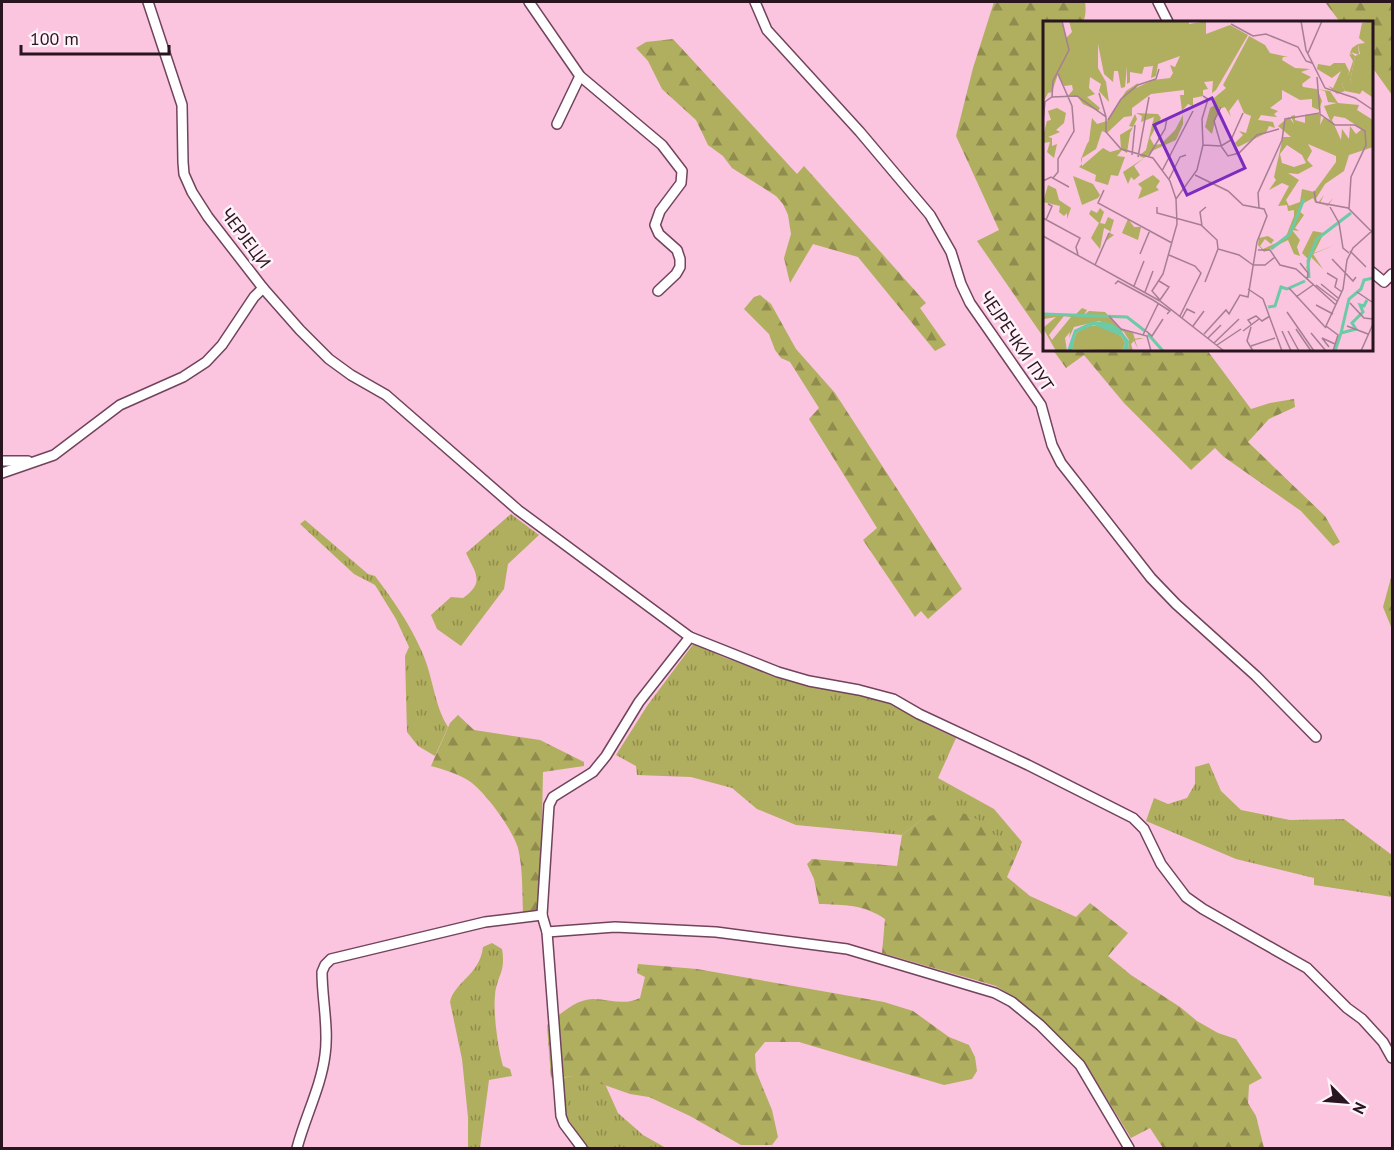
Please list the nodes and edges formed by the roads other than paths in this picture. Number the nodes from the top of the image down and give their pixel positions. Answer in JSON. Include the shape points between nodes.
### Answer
{"nodes":[{"id":1,"x":148,"y":2,"type":"edge"},
{"id":2,"x":529,"y":2,"type":"edge"},
{"id":3,"x":755,"y":2,"type":"edge"},
{"id":4,"x":1158,"y":2,"type":"edge"},
{"id":5,"x":1168,"y":21,"type":"edge"},
{"id":6,"x":580,"y":76,"type":"junction"},
{"id":7,"x":557,"y":124,"type":"dead end"},
{"id":8,"x":1373,"y":274,"type":"edge"},
{"id":9,"x":1392,"y":274,"type":"edge"},
{"id":10,"x":263,"y":288,"type":"junction"},
{"id":11,"x":658,"y":291,"type":"dead end"},
{"id":12,"x":2,"y":461,"type":"edge"},
{"id":13,"x":39,"y":461,"type":"junction"},
{"id":14,"x":2,"y":473,"type":"edge"},
{"id":15,"x":690,"y":637,"type":"junction"},
{"id":16,"x":1316,"y":737,"type":"dead end"},
{"id":17,"x":542,"y":915,"type":"junction"},
{"id":18,"x":547,"y":932,"type":"junction"},
{"id":19,"x":1392,"y":1058,"type":"edge"},
{"id":20,"x":297,"y":1149,"type":"edge"},
{"id":21,"x":582,"y":1149,"type":"edge"},
{"id":22,"x":1129,"y":1149,"type":"edge"}],
"edges":[{"from":1,"to":10,"type":"street","name":"ЧЕРЈЕЦИ","via":[[182,105],[184,174],[208,217]]},
{"from":2,"to":6,"type":"street"},
{"from":3,"to":16,"type":"street","name":"ЧЕЈРЕЧКИ ПУТ","via":[[767,30],[930,215],[951,252],[970,303],[1041,405],[1061,463],[1151,578]]},
{"from":4,"to":5,"type":"street"},
{"from":6,"to":7,"type":"street"},
{"from":6,"to":11,"type":"street","via":[[662,145],[681,171],[681,183],[660,211],[656,225],[659,234],[677,250],[680,267]]},
{"from":8,"to":9,"type":"street","via":[[1384,282]]},
{"from":10,"to":13,"type":"street","name":"ЧЕРЈЕЦИ","via":[[206,362],[183,377],[120,405],[65,448]]},
{"from":10,"to":15,"type":"street","via":[[341,369],[386,395],[518,510]]},
{"from":12,"to":13,"type":"street","name":"ЧЕРЈЕЦИ"},
{"from":13,"to":14,"type":"street","name":"ЧЕРЈЕЦИ"},
{"from":15,"to":17,"type":"street","via":[[639,702],[593,772],[553,797],[547,814]]},
{"from":15,"to":19,"type":"street","via":[[778,672],[893,699],[1133,818],[1144,829],[1161,864],[1186,897],[1307,968],[1362,1019]]},
{"from":17,"to":18,"type":"street"},
{"from":17,"to":20,"type":"street","via":[[485,922],[331,959],[322,972],[326,1025],[323,1070]]},
{"from":18,"to":21,"type":"street","via":[[561,1116]]},
{"from":18,"to":22,"type":"street","via":[[615,927],[705,931],[847,949],[995,993],[1040,1025],[1080,1065]]}]}
